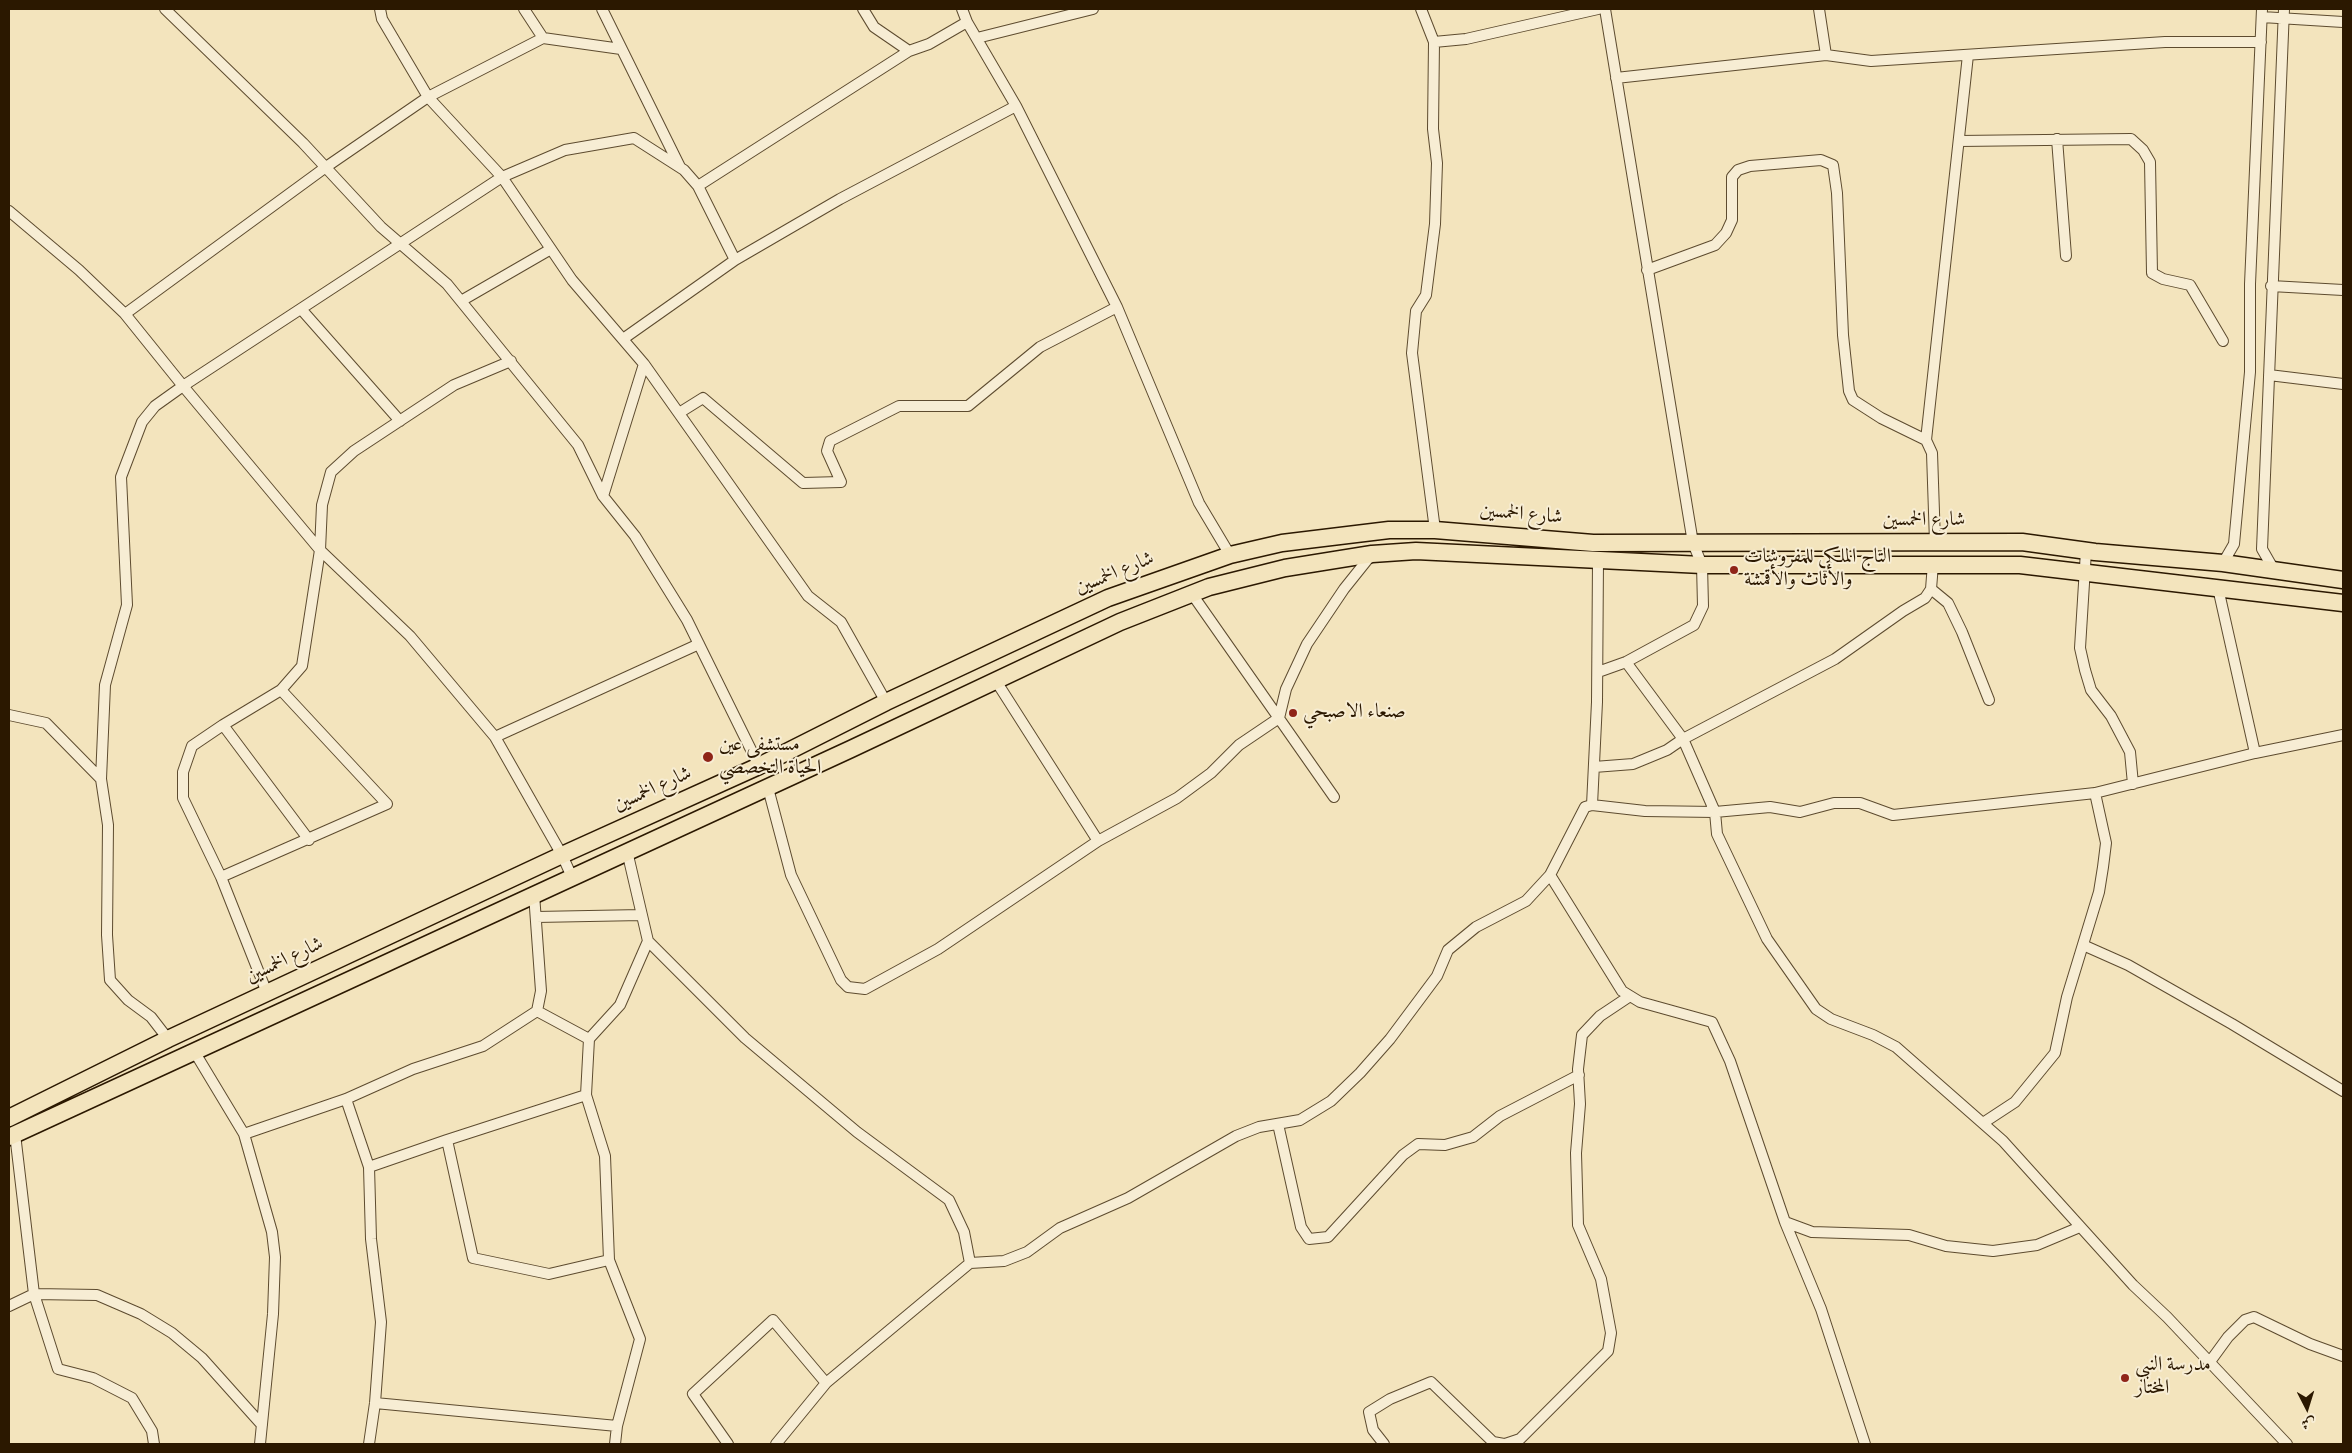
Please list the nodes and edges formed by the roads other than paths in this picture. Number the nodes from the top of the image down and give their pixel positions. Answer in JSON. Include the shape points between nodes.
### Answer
{"nodes":[{"id":1,"x":166,"y":9,"type":"edge"},
{"id":2,"x":380,"y":9,"type":"edge"},
{"id":3,"x":524,"y":9,"type":"edge"},
{"id":4,"x":602,"y":9,"type":"edge"},
{"id":5,"x":863,"y":9,"type":"edge"},
{"id":6,"x":962,"y":9,"type":"edge"},
{"id":7,"x":1093,"y":9,"type":"edge"},
{"id":8,"x":1421,"y":9,"type":"edge"},
{"id":9,"x":1598,"y":9,"type":"edge"},
{"id":10,"x":1605,"y":9,"type":"edge"},
{"id":11,"x":1820,"y":9,"type":"edge"},
{"id":12,"x":2262,"y":13,"type":"edge"},
{"id":13,"x":2284,"y":14,"type":"edge"},
{"id":14,"x":967,"y":22,"type":"junction"},
{"id":15,"x":2343,"y":22,"type":"edge"},
{"id":16,"x":542,"y":38,"type":"junction"},
{"id":17,"x":977,"y":38,"type":"junction"},
{"id":18,"x":1434,"y":42,"type":"junction"},
{"id":19,"x":2261,"y":42,"type":"junction"},
{"id":20,"x":621,"y":49,"type":"junction"},
{"id":21,"x":909,"y":51,"type":"junction"},
{"id":22,"x":1826,"y":55,"type":"junction"},
{"id":23,"x":1968,"y":55,"type":"junction"},
{"id":24,"x":1616,"y":78,"type":"junction"},
{"id":25,"x":428,"y":97,"type":"junction"},
{"id":26,"x":1016,"y":106,"type":"junction"},
{"id":27,"x":2056,"y":139,"type":"junction"},
{"id":28,"x":1959,"y":141,"type":"junction"},
{"id":29,"x":326,"y":168,"type":"junction"},
{"id":30,"x":680,"y":168,"type":"junction"},
{"id":31,"x":502,"y":177,"type":"junction"},
{"id":32,"x":698,"y":186,"type":"junction"},
{"id":33,"x":9,"y":211,"type":"edge"},
{"id":34,"x":399,"y":244,"type":"junction"},
{"id":35,"x":551,"y":249,"type":"junction"},
{"id":36,"x":2066,"y":256,"type":"dead end"},
{"id":37,"x":735,"y":260,"type":"junction"},
{"id":38,"x":1647,"y":270,"type":"junction"},
{"id":39,"x":2271,"y":286,"type":"junction"},
{"id":40,"x":2343,"y":290,"type":"edge"},
{"id":41,"x":461,"y":301,"type":"junction"},
{"id":42,"x":1117,"y":307,"type":"junction"},
{"id":43,"x":301,"y":310,"type":"junction"},
{"id":44,"x":125,"y":314,"type":"junction"},
{"id":45,"x":623,"y":339,"type":"junction"},
{"id":46,"x":2223,"y":341,"type":"dead end"},
{"id":47,"x":511,"y":361,"type":"junction"},
{"id":48,"x":644,"y":364,"type":"junction"},
{"id":49,"x":2269,"y":375,"type":"junction"},
{"id":50,"x":2343,"y":384,"type":"edge"},
{"id":51,"x":183,"y":386,"type":"junction"},
{"id":52,"x":679,"y":413,"type":"junction"},
{"id":53,"x":400,"y":421,"type":"junction"},
{"id":54,"x":1926,"y":440,"type":"junction"},
{"id":55,"x":603,"y":496,"type":"junction"},
{"id":56,"x":1434,"y":530,"type":"junction"},
{"id":57,"x":1282,"y":542,"type":"junction"},
{"id":58,"x":1908,"y":542,"type":"junction"},
{"id":59,"x":1935,"y":542,"type":"junction"},
{"id":60,"x":1693,"y":543,"type":"junction"},
{"id":61,"x":320,"y":550,"type":"junction"},
{"id":62,"x":2086,"y":551,"type":"junction"},
{"id":63,"x":1372,"y":554,"type":"junction"},
{"id":64,"x":1230,"y":555,"type":"junction"},
{"id":65,"x":1598,"y":560,"type":"junction"},
{"id":66,"x":2223,"y":563,"type":"junction"},
{"id":67,"x":1910,"y":564,"type":"junction"},
{"id":68,"x":1933,"y":564,"type":"junction"},
{"id":69,"x":1702,"y":565,"type":"junction"},
{"id":70,"x":1285,"y":568,"type":"junction"},
{"id":71,"x":2274,"y":570,"type":"junction"},
{"id":72,"x":2084,"y":571,"type":"junction"},
{"id":73,"x":2343,"y":580,"type":"edge"},
{"id":74,"x":2218,"y":588,"type":"junction"},
{"id":75,"x":1931,"y":589,"type":"junction"},
{"id":76,"x":1192,"y":594,"type":"junction"},
{"id":77,"x":2343,"y":603,"type":"edge"},
{"id":78,"x":699,"y":644,"type":"junction"},
{"id":79,"x":1626,"y":662,"type":"junction"},
{"id":80,"x":1598,"y":672,"type":"junction"},
{"id":81,"x":996,"y":681,"type":"junction"},
{"id":82,"x":281,"y":690,"type":"junction"},
{"id":83,"x":1989,"y":700,"type":"dead end"},
{"id":84,"x":886,"y":702,"type":"junction"},
{"id":85,"x":9,"y":714,"type":"edge"},
{"id":86,"x":1279,"y":718,"type":"junction"},
{"id":87,"x":222,"y":725,"type":"junction"},
{"id":88,"x":838,"y":728,"type":"junction"},
{"id":89,"x":2343,"y":735,"type":"edge"},
{"id":90,"x":495,"y":737,"type":"junction"},
{"id":91,"x":1683,"y":739,"type":"junction"},
{"id":92,"x":851,"y":749,"type":"junction"},
{"id":93,"x":2255,"y":752,"type":"junction"},
{"id":94,"x":759,"y":766,"type":"junction"},
{"id":95,"x":1594,"y":767,"type":"junction"},
{"id":96,"x":101,"y":779,"type":"junction"},
{"id":97,"x":2132,"y":784,"type":"junction"},
{"id":98,"x":768,"y":788,"type":"junction"},
{"id":99,"x":2095,"y":793,"type":"junction"},
{"id":100,"x":1334,"y":797,"type":"dead end"},
{"id":101,"x":1592,"y":805,"type":"junction"},
{"id":102,"x":1715,"y":812,"type":"junction"},
{"id":103,"x":309,"y":840,"type":"junction"},
{"id":104,"x":1098,"y":840,"type":"junction"},
{"id":105,"x":627,"y":851,"type":"junction"},
{"id":106,"x":562,"y":855,"type":"junction"},
{"id":107,"x":1550,"y":875,"type":"junction"},
{"id":108,"x":221,"y":877,"type":"junction"},
{"id":109,"x":572,"y":877,"type":"junction"},
{"id":110,"x":534,"y":894,"type":"junction"},
{"id":111,"x":642,"y":915,"type":"junction"},
{"id":112,"x":536,"y":916,"type":"junction"},
{"id":113,"x":648,"y":942,"type":"junction"},
{"id":114,"x":2083,"y":945,"type":"junction"},
{"id":115,"x":268,"y":993,"type":"junction"},
{"id":116,"x":1630,"y":996,"type":"junction"},
{"id":117,"x":537,"y":1011,"type":"junction"},
{"id":118,"x":589,"y":1039,"type":"junction"},
{"id":119,"x":168,"y":1040,"type":"junction"},
{"id":120,"x":194,"y":1052,"type":"junction"},
{"id":121,"x":1579,"y":1075,"type":"junction"},
{"id":122,"x":2343,"y":1091,"type":"edge"},
{"id":123,"x":586,"y":1095,"type":"junction"},
{"id":124,"x":346,"y":1099,"type":"junction"},
{"id":125,"x":9,"y":1118,"type":"edge"},
{"id":126,"x":1983,"y":1123,"type":"junction"},
{"id":127,"x":1278,"y":1124,"type":"junction"},
{"id":128,"x":244,"y":1134,"type":"junction"},
{"id":129,"x":12,"y":1135,"type":"edge"},
{"id":130,"x":448,"y":1140,"type":"junction"},
{"id":131,"x":369,"y":1167,"type":"junction"},
{"id":132,"x":1785,"y":1222,"type":"junction"},
{"id":133,"x":2080,"y":1227,"type":"junction"},
{"id":134,"x":609,"y":1260,"type":"junction"},
{"id":135,"x":970,"y":1262,"type":"junction"},
{"id":136,"x":34,"y":1294,"type":"junction"},
{"id":137,"x":9,"y":1306,"type":"edge"},
{"id":138,"x":2343,"y":1356,"type":"edge"},
{"id":139,"x":2209,"y":1363,"type":"junction"},
{"id":140,"x":826,"y":1383,"type":"junction"},
{"id":141,"x":376,"y":1403,"type":"junction"},
{"id":142,"x":262,"y":1426,"type":"junction"},
{"id":143,"x":617,"y":1426,"type":"junction"},
{"id":144,"x":154,"y":1444,"type":"edge"},
{"id":145,"x":260,"y":1444,"type":"edge"},
{"id":146,"x":369,"y":1444,"type":"edge"},
{"id":147,"x":615,"y":1444,"type":"edge"},
{"id":148,"x":728,"y":1444,"type":"edge"},
{"id":149,"x":776,"y":1444,"type":"edge"},
{"id":150,"x":1384,"y":1444,"type":"edge"},
{"id":151,"x":1505,"y":1444,"type":"edge"},
{"id":152,"x":1864,"y":1444,"type":"edge"},
{"id":153,"x":2287,"y":1444,"type":"edge"}],
"edges":[{"from":1,"to":29,"type":"street"},
{"from":2,"to":25,"type":"street","via":[[382,19]]},
{"from":3,"to":16,"type":"street"},
{"from":4,"to":20,"type":"street"},
{"from":5,"to":21,"type":"street","via":[[874,27]]},
{"from":6,"to":14,"type":"street"},
{"from":7,"to":17,"type":"street"},
{"from":8,"to":18,"type":"street"},
{"from":9,"to":18,"type":"street","via":[[1466,39]]},
{"from":10,"to":24,"type":"street"},
{"from":11,"to":22,"type":"street"},
{"from":12,"to":13,"type":"street"},
{"from":12,"to":19,"type":"street"},
{"from":13,"to":15,"type":"street"},
{"from":13,"to":39,"type":"street"},
{"from":14,"to":17,"type":"street"},
{"from":14,"to":21,"type":"street","via":[[929,44]]},
{"from":16,"to":20,"type":"street"},
{"from":16,"to":25,"type":"street"},
{"from":17,"to":26,"type":"street"},
{"from":18,"to":56,"type":"street","via":[[1435,224],[1426,295],[1416,311],[1412,353]]},
{"from":19,"to":23,"type":"street","via":[[2165,42]]},
{"from":19,"to":66,"type":"street","via":[[2250,284],[2250,372],[2234,544]]},
{"from":20,"to":30,"type":"street"},
{"from":21,"to":32,"type":"street"},
{"from":22,"to":23,"type":"street","via":[[1871,61]]},
{"from":22,"to":24,"type":"street"},
{"from":23,"to":28,"type":"street"},
{"from":24,"to":38,"type":"street"},
{"from":25,"to":29,"type":"street"},
{"from":25,"to":31,"type":"street"},
{"from":26,"to":37,"type":"street","via":[[840,199]]},
{"from":26,"to":42,"type":"street"},
{"from":27,"to":28,"type":"street"},
{"from":27,"to":36,"type":"street"},
{"from":27,"to":46,"type":"street","via":[[2131,139],[2143,150],[2150,162],[2152,274],[2190,285]]},
{"from":28,"to":54,"type":"street"},
{"from":29,"to":34,"type":"street"},
{"from":29,"to":44,"type":"street"},
{"from":30,"to":31,"type":"street","via":[[634,138],[565,150]]},
{"from":30,"to":32,"type":"street"},
{"from":31,"to":34,"type":"street"},
{"from":31,"to":35,"type":"street"},
{"from":32,"to":37,"type":"street"},
{"from":33,"to":44,"type":"street"},
{"from":34,"to":41,"type":"street","via":[[447,284]]},
{"from":34,"to":43,"type":"street"},
{"from":35,"to":41,"type":"street"},
{"from":35,"to":45,"type":"street","via":[[572,280]]},
{"from":37,"to":45,"type":"street"},
{"from":38,"to":54,"type":"street","via":[[1715,245],[1726,234],[1732,220],[1732,177],[1738,170],[1750,166],[1821,160],[1832,165],[1837,193],[1843,335],[1849,391],[1853,400],[1867,409]]},
{"from":38,"to":60,"type":"street"},
{"from":39,"to":40,"type":"street"},
{"from":39,"to":49,"type":"street"},
{"from":41,"to":47,"type":"street"},
{"from":42,"to":52,"type":"street","via":[[1040,348],[968,406],[899,406],[830,442],[826,450],[841,482],[803,483],[702,398]]},
{"from":42,"to":64,"type":"street","via":[[1200,503]]},
{"from":43,"to":51,"type":"street"},
{"from":43,"to":53,"type":"street"},
{"from":44,"to":51,"type":"street"},
{"from":45,"to":48,"type":"street"},
{"from":47,"to":53,"type":"street","via":[[454,385]]},
{"from":47,"to":55,"type":"street","via":[[578,445]]},
{"from":48,"to":52,"type":"street"},
{"from":48,"to":55,"type":"street"},
{"from":49,"to":50,"type":"street"},
{"from":49,"to":71,"type":"street","via":[[2262,549]]},
{"from":51,"to":61,"type":"street"},
{"from":51,"to":96,"type":"street","via":[[156,406],[142,422],[121,477],[127,606],[105,685]]},
{"from":52,"to":84,"type":"street","via":[[808,596],[840,622]]},
{"from":53,"to":61,"type":"street","via":[[354,451],[331,472],[322,505]]},
{"from":54,"to":59,"type":"street","via":[[1932,453]]},
{"from":55,"to":78,"type":"street","via":[[635,536]]},
{"from":56,"to":57,"type":"main road","name":"شارع الخمسين","via":[[1389,530]]},
{"from":56,"to":60,"type":"main road","name":"شارع الخمسين","via":[[1593,542]]},
{"from":57,"to":64,"type":"main road","name":"شارع الخمسين"},
{"from":57,"to":70,"type":"main road"},
{"from":58,"to":59,"type":"main road","name":"شارع الخمسين"},
{"from":58,"to":60,"type":"main road","name":"شارع الخمسين"},
{"from":58,"to":67,"type":"main road"},
{"from":59,"to":62,"type":"main road","name":"شارع الخمسين","via":[[2022,542]]},
{"from":60,"to":69,"type":"street"},
{"from":61,"to":82,"type":"street","via":[[302,666]]},
{"from":61,"to":90,"type":"street","via":[[410,636]]},
{"from":62,"to":66,"type":"main road","name":"شارع الخمسين"},
{"from":62,"to":72,"type":"street"},
{"from":63,"to":65,"type":"main road","name":"شارع الخمسين","via":[[1416,551]]},
{"from":63,"to":70,"type":"main road","name":"شارع الخمسين"},
{"from":63,"to":86,"type":"street","via":[[1307,644],[1286,689]]},
{"from":64,"to":84,"type":"main road","name":"شارع الخمسين","via":[[1108,598]]},
{"from":65,"to":69,"type":"main road","name":"شارع الخمسين"},
{"from":65,"to":80,"type":"street"},
{"from":66,"to":71,"type":"main road","name":"شارع الخمسين"},
{"from":67,"to":68,"type":"main road","name":"شارع الخمسين"},
{"from":67,"to":69,"type":"main road","name":"شارع الخمسين"},
{"from":68,"to":72,"type":"main road","name":"شارع الخمسين","via":[[2020,565]]},
{"from":68,"to":75,"type":"street"},
{"from":69,"to":79,"type":"street","via":[[1703,606],[1694,625]]},
{"from":70,"to":76,"type":"main road","name":"شارع الخمسين"},
{"from":71,"to":73,"type":"main road","name":"شارع الخمسين"},
{"from":72,"to":74,"type":"main road","name":"شارع الخمسين"},
{"from":72,"to":97,"type":"street","via":[[2080,648],[2091,690],[2111,716],[2130,752]]},
{"from":74,"to":77,"type":"main road","name":"شارع الخمسين"},
{"from":74,"to":93,"type":"street"},
{"from":75,"to":83,"type":"street","via":[[1948,603]]},
{"from":75,"to":91,"type":"street","via":[[1925,598],[1835,659]]},
{"from":76,"to":81,"type":"main road","name":"شارع الخمسين","via":[[1120,622]]},
{"from":76,"to":86,"type":"street"},
{"from":78,"to":90,"type":"street"},
{"from":78,"to":94,"type":"street"},
{"from":79,"to":80,"type":"street"},
{"from":79,"to":91,"type":"street"},
{"from":80,"to":95,"type":"street"},
{"from":81,"to":92,"type":"main road","name":"شارع الخمسين"},
{"from":81,"to":104,"type":"street"},
{"from":82,"to":87,"type":"street"},
{"from":82,"to":103,"type":"street","via":[[387,804]]},
{"from":84,"to":88,"type":"main road","name":"شارع الخمسين"},
{"from":85,"to":96,"type":"street","via":[[46,723]]},
{"from":86,"to":100,"type":"street"},
{"from":86,"to":104,"type":"street","via":[[1239,745],[1211,773],[1177,798]]},
{"from":87,"to":103,"type":"street"},
{"from":87,"to":108,"type":"street","via":[[192,746],[183,772],[183,798]]},
{"from":88,"to":92,"type":"main road"},
{"from":88,"to":94,"type":"main road","name":"شارع الخمسين"},
{"from":89,"to":93,"type":"street"},
{"from":90,"to":106,"type":"street"},
{"from":91,"to":95,"type":"street","via":[[1667,750],[1633,764]]},
{"from":91,"to":102,"type":"street"},
{"from":92,"to":98,"type":"main road","name":"شارع الخمسين"},
{"from":93,"to":97,"type":"street"},
{"from":94,"to":106,"type":"main road","name":"شارع الخمسين"},
{"from":95,"to":101,"type":"street"},
{"from":96,"to":119,"type":"street","via":[[108,825],[110,980],[128,1000],[151,1017]]},
{"from":97,"to":99,"type":"street"},
{"from":98,"to":104,"type":"street","via":[[791,875],[841,980],[848,987],[865,989],[938,949]]},
{"from":98,"to":105,"type":"main road","name":"شارع الخمسين"},
{"from":99,"to":102,"type":"street","via":[[1893,815],[1860,802],[1834,803],[1800,812],[1770,807]]},
{"from":99,"to":114,"type":"street","via":[[2106,843],[2099,892]]},
{"from":101,"to":102,"type":"street","via":[[1645,811]]},
{"from":101,"to":107,"type":"street","via":[[1585,807]]},
{"from":102,"to":126,"type":"street","via":[[1717,834],[1767,939],[1816,1009],[1831,1019],[1896,1047]]},
{"from":103,"to":108,"type":"street"},
{"from":105,"to":109,"type":"main road","name":"شارع الخمسين"},
{"from":105,"to":111,"type":"street"},
{"from":106,"to":109,"type":"street"},
{"from":106,"to":115,"type":"main road","name":"شارع الخمسين"},
{"from":107,"to":116,"type":"street","via":[[1622,990]]},
{"from":107,"to":127,"type":"street","via":[[1526,901],[1476,927],[1448,950],[1437,976],[1390,1039],[1331,1102],[1300,1120]]},
{"from":108,"to":115,"type":"street"},
{"from":109,"to":110,"type":"main road","name":"شارع الخمسين"},
{"from":110,"to":112,"type":"street"},
{"from":110,"to":120,"type":"main road","name":"شارع الخمسين"},
{"from":111,"to":112,"type":"street"},
{"from":111,"to":113,"type":"street"},
{"from":112,"to":117,"type":"street","via":[[541,991]]},
{"from":113,"to":118,"type":"street","via":[[620,1005]]},
{"from":113,"to":135,"type":"street","via":[[745,1038],[857,1132],[949,1200],[964,1232]]},
{"from":114,"to":122,"type":"street","via":[[2128,965]]},
{"from":114,"to":126,"type":"street","via":[[2067,996],[2055,1053],[2015,1102]]},
{"from":115,"to":119,"type":"main road","name":"شارع الخمسين"},
{"from":116,"to":121,"type":"street","via":[[1600,1016],[1582,1035]]},
{"from":116,"to":132,"type":"street","via":[[1640,1002],[1712,1022],[1730,1061]]},
{"from":117,"to":118,"type":"street"},
{"from":117,"to":124,"type":"street","via":[[483,1046],[413,1069]]},
{"from":118,"to":123,"type":"street"},
{"from":119,"to":125,"type":"main road","name":"شارع الخمسين"},
{"from":120,"to":128,"type":"street"},
{"from":120,"to":129,"type":"main road","name":"شارع الخمسين"},
{"from":121,"to":127,"type":"street","via":[[1500,1116],[1473,1137],[1445,1145],[1418,1144],[1403,1155],[1328,1237],[1309,1239],[1301,1227]]},
{"from":121,"to":151,"type":"street","via":[[1578,1225],[1601,1279],[1610,1333],[1608,1351],[1520,1439]]},
{"from":123,"to":130,"type":"street"},
{"from":123,"to":134,"type":"street","via":[[605,1156]]},
{"from":124,"to":128,"type":"street"},
{"from":124,"to":131,"type":"street"},
{"from":126,"to":133,"type":"street"},
{"from":127,"to":135,"type":"street","via":[[1236,1136],[1128,1198],[1060,1228],[1027,1252],[1004,1261]]},
{"from":128,"to":142,"type":"street","via":[[272,1232],[275,1257]]},
{"from":129,"to":136,"type":"street"},
{"from":130,"to":131,"type":"street"},
{"from":130,"to":134,"type":"street","via":[[473,1258],[549,1274]]},
{"from":131,"to":141,"type":"street","via":[[371,1239],[381,1322]]},
{"from":132,"to":133,"type":"street","via":[[1812,1232],[1909,1236],[1946,1246],[1993,1251],[2036,1246]]},
{"from":132,"to":152,"type":"street","via":[[1821,1309]]},
{"from":133,"to":139,"type":"street"},
{"from":134,"to":143,"type":"street","via":[[640,1339]]},
{"from":135,"to":140,"type":"street"},
{"from":136,"to":137,"type":"street"},
{"from":136,"to":142,"type":"street","via":[[97,1294],[141,1314],[172,1333],[202,1358]]},
{"from":136,"to":144,"type":"street","via":[[58,1369],[93,1378],[132,1398],[152,1431]]},
{"from":138,"to":139,"type":"street","via":[[2254,1317],[2244,1320]]},
{"from":139,"to":153,"type":"street"},
{"from":140,"to":148,"type":"street","via":[[773,1320],[693,1394]]},
{"from":140,"to":149,"type":"street"},
{"from":141,"to":143,"type":"street"},
{"from":141,"to":146,"type":"street"},
{"from":142,"to":145,"type":"street"},
{"from":143,"to":147,"type":"street"},
{"from":150,"to":151,"type":"street","via":[[1373,1430],[1369,1412],[1431,1382],[1494,1442]]}]}
